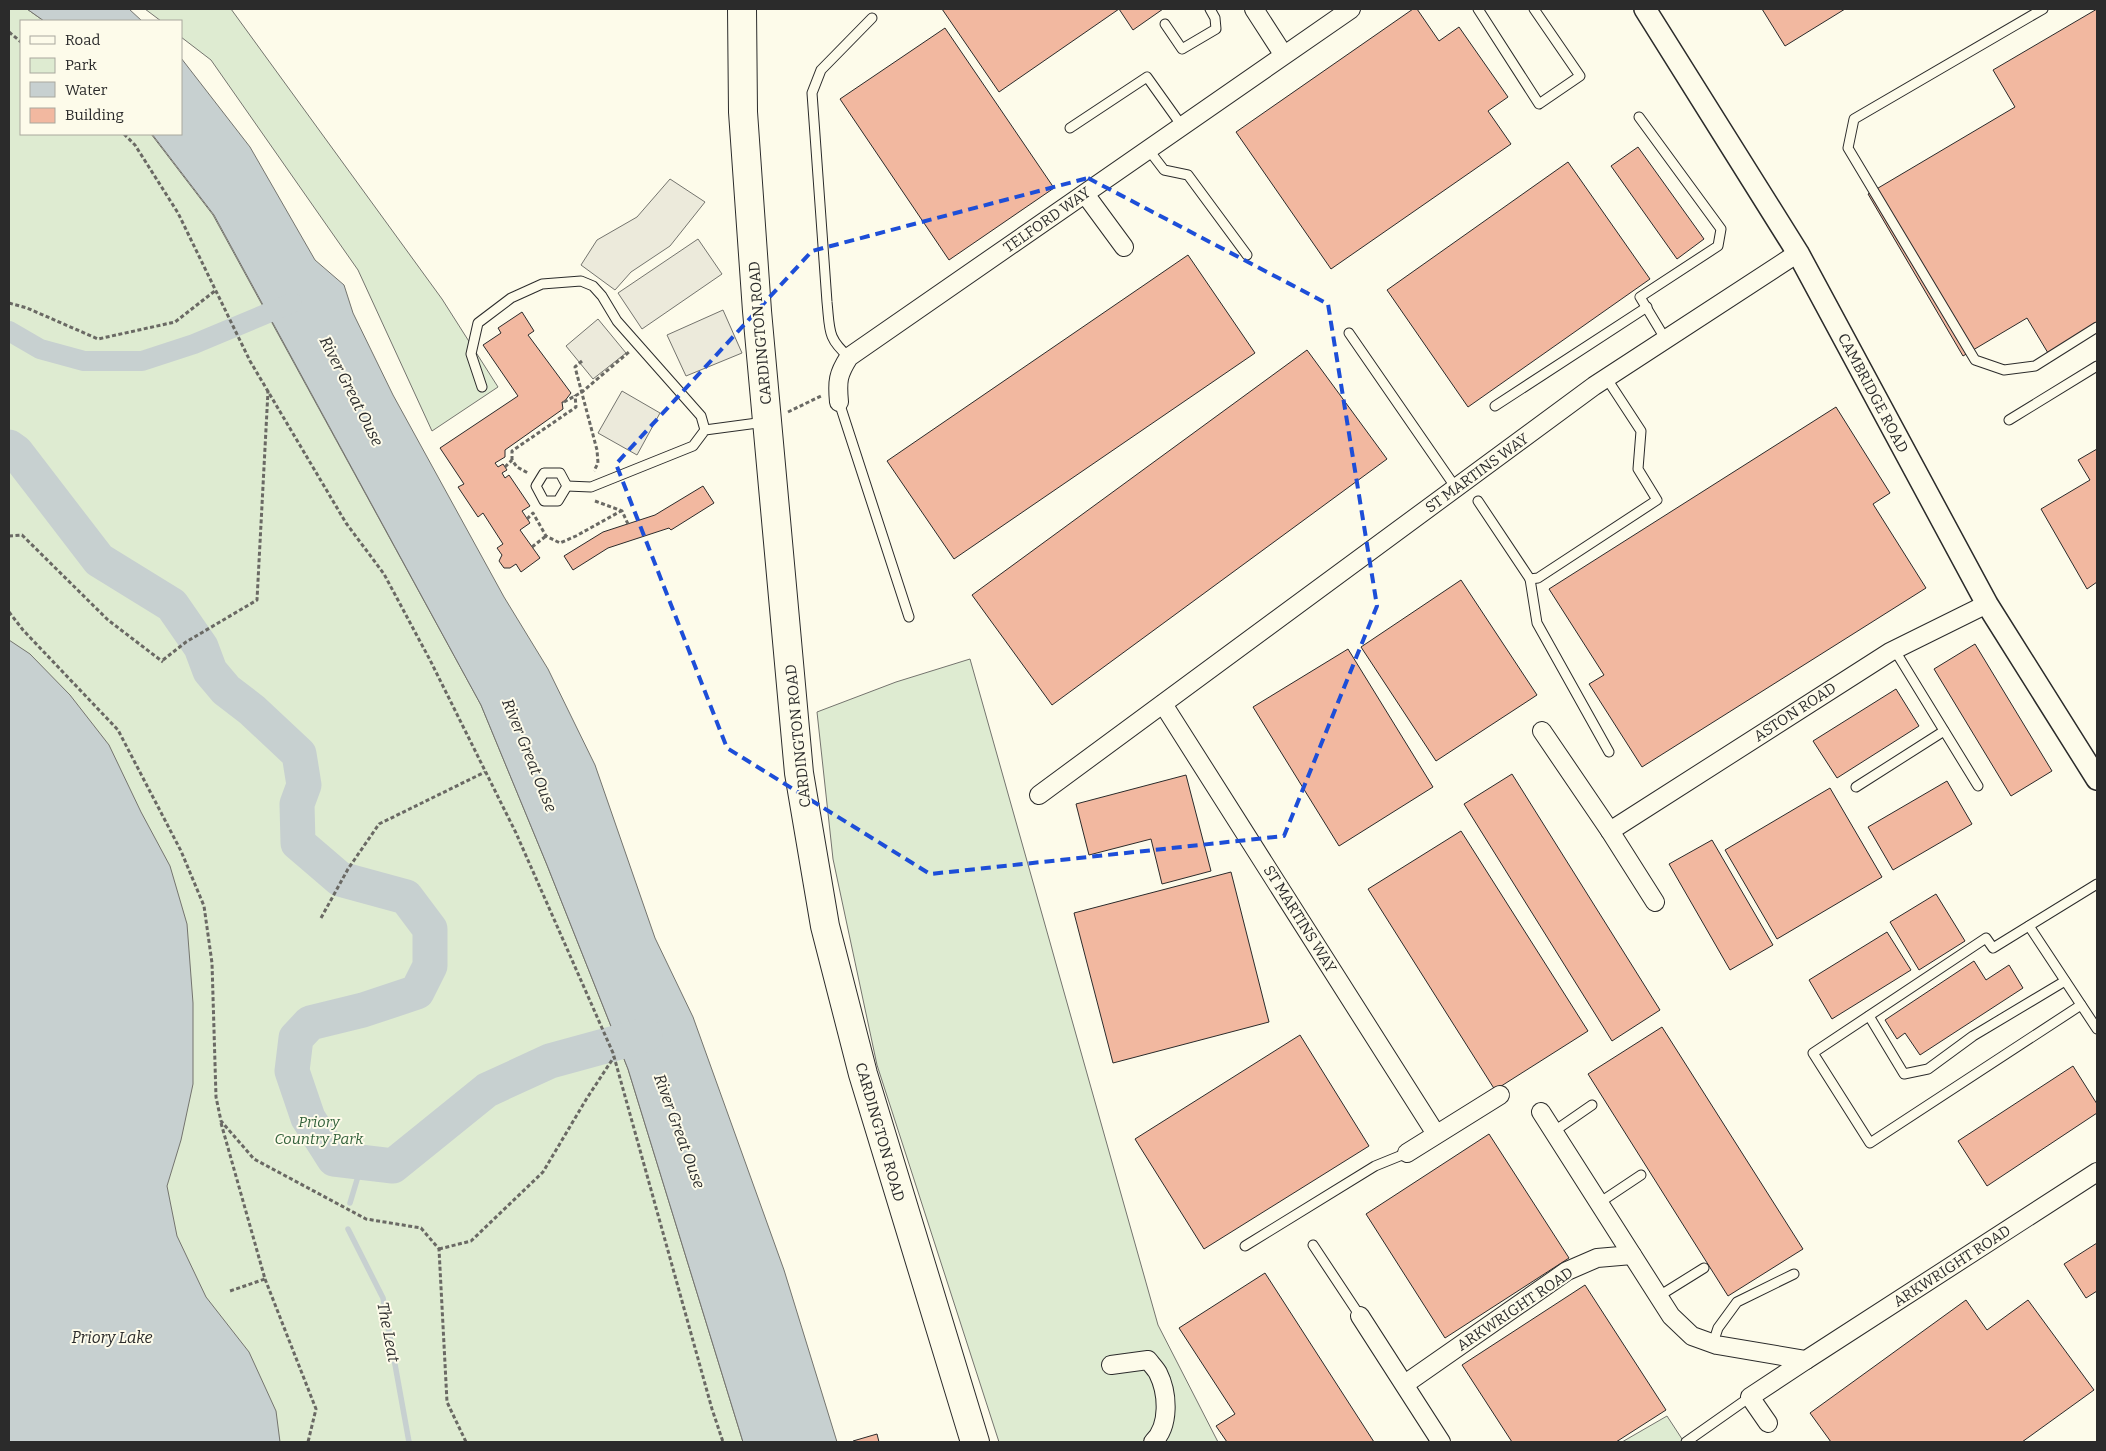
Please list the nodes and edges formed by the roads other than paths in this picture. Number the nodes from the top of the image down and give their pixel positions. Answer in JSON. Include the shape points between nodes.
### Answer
{"nodes":[{"id":1,"x":742,"y":9,"type":"edge"},
{"id":2,"x":1210,"y":9,"type":"edge"},
{"id":3,"x":1254,"y":9,"type":"edge"},
{"id":4,"x":1351,"y":9,"type":"edge"},
{"id":5,"x":1478,"y":9,"type":"edge"},
{"id":6,"x":1534,"y":9,"type":"edge"},
{"id":7,"x":1645,"y":9,"type":"edge"},
{"id":8,"x":2043,"y":9,"type":"edge"},
{"id":9,"x":872,"y":18,"type":"dead end"},
{"id":10,"x":1165,"y":24,"type":"dead end"},
{"id":11,"x":1284,"y":54,"type":"junction"},
{"id":12,"x":1638,"y":117,"type":"dead end"},
{"id":13,"x":1182,"y":126,"type":"junction"},
{"id":14,"x":1070,"y":128,"type":"dead end"},
{"id":15,"x":1148,"y":149,"type":"junction"},
{"id":16,"x":1085,"y":194,"type":"junction"},
{"id":17,"x":1124,"y":247,"type":"dead end"},
{"id":18,"x":1798,"y":253,"type":"junction"},
{"id":19,"x":1247,"y":255,"type":"dead end"},
{"id":20,"x":1647,"y":307,"type":"junction"},
{"id":21,"x":2097,"y":327,"type":"edge"},
{"id":22,"x":1349,"y":333,"type":"dead end"},
{"id":23,"x":1666,"y":340,"type":"junction"},
{"id":24,"x":849,"y":357,"type":"junction"},
{"id":25,"x":2097,"y":366,"type":"edge"},
{"id":26,"x":1606,"y":379,"type":"junction"},
{"id":27,"x":482,"y":386,"type":"dead end"},
{"id":28,"x":839,"y":395,"type":"joint"},
{"id":29,"x":1495,"y":406,"type":"dead end"},
{"id":30,"x":2009,"y":420,"type":"dead end"},
{"id":31,"x":767,"y":422,"type":"junction"},
{"id":32,"x":705,"y":430,"type":"junction"},
{"id":33,"x":567,"y":486,"type":"junction"},
{"id":34,"x":1456,"y":488,"type":"junction"},
{"id":35,"x":1478,"y":501,"type":"dead end"},
{"id":36,"x":1530,"y":579,"type":"junction"},
{"id":37,"x":1987,"y":604,"type":"junction"},
{"id":38,"x":909,"y":617,"type":"dead end"},
{"id":39,"x":1894,"y":649,"type":"junction"},
{"id":40,"x":1163,"y":704,"type":"junction"},
{"id":41,"x":1944,"y":730,"type":"junction"},
{"id":42,"x":1542,"y":731,"type":"dead end"},
{"id":43,"x":1609,"y":752,"type":"dead end"},
{"id":44,"x":2097,"y":779,"type":"edge"},
{"id":45,"x":1978,"y":786,"type":"dead end"},
{"id":46,"x":1856,"y":787,"type":"dead end"},
{"id":47,"x":1039,"y":795,"type":"dead end"},
{"id":48,"x":1610,"y":831,"type":"junction"},
{"id":49,"x":2097,"y":884,"type":"edge"},
{"id":50,"x":1655,"y":902,"type":"dead end"},
{"id":51,"x":2029,"y":926,"type":"junction"},
{"id":52,"x":2065,"y":981,"type":"junction"},
{"id":53,"x":2081,"y":1005,"type":"junction"},
{"id":54,"x":1869,"y":1016,"type":"junction"},
{"id":55,"x":2097,"y":1029,"type":"edge"},
{"id":56,"x":1500,"y":1095,"type":"dead end"},
{"id":57,"x":1592,"y":1105,"type":"dead end"},
{"id":58,"x":1541,"y":1112,"type":"dead end"},
{"id":59,"x":1553,"y":1132,"type":"junction"},
{"id":60,"x":1436,"y":1134,"type":"junction"},
{"id":61,"x":1408,"y":1153,"type":"joint"},
{"id":62,"x":2097,"y":1172,"type":"edge"},
{"id":63,"x":1641,"y":1175,"type":"dead end"},
{"id":64,"x":1598,"y":1203,"type":"junction"},
{"id":65,"x":1245,"y":1246,"type":"dead end"},
{"id":66,"x":1313,"y":1246,"type":"dead end"},
{"id":67,"x":1632,"y":1255,"type":"junction"},
{"id":68,"x":1704,"y":1268,"type":"dead end"},
{"id":69,"x":1794,"y":1274,"type":"dead end"},
{"id":70,"x":1659,"y":1296,"type":"junction"},
{"id":71,"x":1360,"y":1316,"type":"joint"},
{"id":72,"x":1713,"y":1343,"type":"junction"},
{"id":73,"x":1806,"y":1360,"type":"junction"},
{"id":74,"x":1111,"y":1365,"type":"dead end"},
{"id":75,"x":1405,"y":1384,"type":"junction"},
{"id":76,"x":1750,"y":1397,"type":"junction"},
{"id":77,"x":1768,"y":1423,"type":"dead end"},
{"id":78,"x":975,"y":1442,"type":"edge"},
{"id":79,"x":1153,"y":1442,"type":"edge"},
{"id":80,"x":1441,"y":1442,"type":"edge"},
{"id":81,"x":1686,"y":1442,"type":"edge"}],
"edges":[{"from":1,"to":31,"type":"main road","name":"CARDINGTON ROAD","via":[[743,112]]},
{"from":2,"to":10,"type":"lane","via":[[1216,29],[1182,49]]},
{"from":3,"to":11,"type":"street"},
{"from":4,"to":11,"type":"street","name":"TELFORD WAY"},
{"from":5,"to":6,"type":"lane","via":[[1540,104],[1580,76]]},
{"from":7,"to":18,"type":"street","name":"CAMBRIDGE ROAD"},
{"from":8,"to":21,"type":"lane","via":[[1854,119],[1848,148],[1975,360],[2004,370],[2035,366]]},
{"from":9,"to":24,"type":"lane","via":[[821,70],[812,93],[831,335],[836,346]]},
{"from":11,"to":13,"type":"street","name":"TELFORD WAY"},
{"from":12,"to":20,"type":"lane","via":[[1721,229],[1718,246],[1640,297]]},
{"from":13,"to":14,"type":"lane","via":[[1147,77]]},
{"from":13,"to":15,"type":"street","name":"TELFORD WAY"},
{"from":15,"to":16,"type":"street","name":"TELFORD WAY"},
{"from":15,"to":19,"type":"lane","via":[[1164,170],[1188,175]]},
{"from":16,"to":17,"type":"street"},
{"from":16,"to":24,"type":"street","name":"TELFORD WAY"},
{"from":18,"to":23,"type":"street","name":"ST MARTINS WAY"},
{"from":18,"to":37,"type":"street","name":"CAMBRIDGE ROAD"},
{"from":20,"to":23,"type":"lane"},
{"from":20,"to":29,"type":"lane"},
{"from":22,"to":34,"type":"lane"},
{"from":23,"to":26,"type":"street","name":"ST MARTINS WAY"},
{"from":24,"to":28,"type":"street","name":"TELFORD WAY","via":[[839,372]]},
{"from":25,"to":30,"type":"lane"},
{"from":26,"to":34,"type":"street","name":"ST MARTINS WAY"},
{"from":26,"to":36,"type":"lane","via":[[1641,431],[1638,469],[1657,500],[1538,578]]},
{"from":27,"to":32,"type":"lane","via":[[471,354],[478,323],[511,298],[542,284],[581,282],[593,286],[602,296],[617,321],[701,416]]},
{"from":28,"to":38,"type":"lane"},
{"from":31,"to":32,"type":"lane"},
{"from":31,"to":78,"type":"main road","name":"CARDINGTON ROAD","via":[[799,773],[826,926],[863,1074]]},
{"from":32,"to":33,"type":"lane","via":[[693,446],[591,487]]},
{"from":33,"to":33,"type":"lane","via":[[560,473],[544,473],[536,486],[544,501],[558,501]]},
{"from":34,"to":40,"type":"street","name":"ST MARTINS WAY"},
{"from":35,"to":36,"type":"lane"},
{"from":36,"to":43,"type":"lane","via":[[1537,623]]},
{"from":37,"to":39,"type":"street","name":"ASTON ROAD"},
{"from":37,"to":44,"type":"street","name":"CAMBRIDGE ROAD"},
{"from":39,"to":41,"type":"lane"},
{"from":39,"to":48,"type":"street","name":"ASTON ROAD"},
{"from":40,"to":47,"type":"street","name":"ST MARTINS WAY"},
{"from":40,"to":60,"type":"street","name":"ST MARTINS WAY"},
{"from":41,"to":45,"type":"lane"},
{"from":41,"to":46,"type":"lane"},
{"from":42,"to":48,"type":"street"},
{"from":48,"to":50,"type":"street"},
{"from":49,"to":51,"type":"lane"},
{"from":51,"to":52,"type":"lane"},
{"from":51,"to":54,"type":"lane","via":[[1993,948],[1986,938]]},
{"from":52,"to":53,"type":"lane"},
{"from":52,"to":54,"type":"lane","via":[[1973,1036],[1928,1069],[1904,1074]]},
{"from":53,"to":54,"type":"lane","via":[[1870,1143],[1813,1053]]},
{"from":53,"to":55,"type":"lane"},
{"from":56,"to":60,"type":"street"},
{"from":57,"to":59,"type":"lane"},
{"from":58,"to":59,"type":"street"},
{"from":59,"to":64,"type":"street"},
{"from":60,"to":61,"type":"street"},
{"from":61,"to":65,"type":"lane","via":[[1376,1166]]},
{"from":62,"to":73,"type":"street","name":"ARKWRIGHT ROAD"},
{"from":63,"to":64,"type":"lane"},
{"from":64,"to":67,"type":"street"},
{"from":66,"to":71,"type":"lane"},
{"from":67,"to":70,"type":"street"},
{"from":67,"to":75,"type":"street","name":"ARKWRIGHT ROAD","via":[[1597,1258],[1567,1271]]},
{"from":68,"to":70,"type":"lane"},
{"from":69,"to":72,"type":"lane","via":[[1737,1302],[1718,1328]]},
{"from":70,"to":72,"type":"street","via":[[1671,1316],[1692,1336]]},
{"from":71,"to":75,"type":"street"},
{"from":72,"to":73,"type":"street"},
{"from":73,"to":76,"type":"street","name":"ARKWRIGHT ROAD"},
{"from":74,"to":79,"type":"street","via":[[1148,1360],[1158,1373],[1165,1397],[1165,1421]]},
{"from":75,"to":80,"type":"street"},
{"from":76,"to":77,"type":"street"},
{"from":76,"to":81,"type":"lane"}]}
